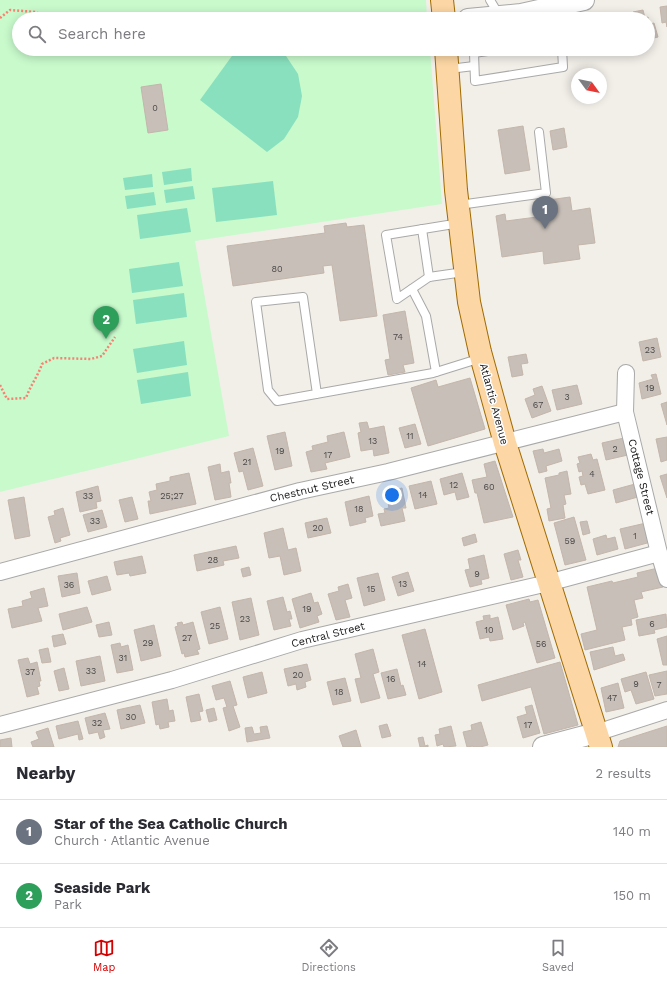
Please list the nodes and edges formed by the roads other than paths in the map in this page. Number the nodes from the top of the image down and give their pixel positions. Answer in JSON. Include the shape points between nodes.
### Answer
{"nodes":[{"id":1,"x":442,"y":0,"type":"edge"},
{"id":2,"x":574,"y":7,"type":"edge"},
{"id":3,"x":495,"y":8,"type":"edge"},
{"id":4,"x":443,"y":12,"type":"edge"},
{"id":5,"x":485,"y":12,"type":"edge"},
{"id":6,"x":512,"y":12,"type":"edge"},
{"id":7,"x":536,"y":12,"type":"edge"},
{"id":8,"x":474,"y":56,"type":"edge"},
{"id":9,"x":562,"y":56,"type":"edge"},
{"id":10,"x":446,"y":59,"type":"edge"},
{"id":11,"x":474,"y":66,"type":"junction"},
{"id":12,"x":539,"y":132,"type":"dead end"},
{"id":13,"x":459,"y":214,"type":"junction"},
{"id":14,"x":422,"y":229,"type":"junction"},
{"id":15,"x":465,"y":272,"type":"junction"},
{"id":16,"x":429,"y":277,"type":"junction"},
{"id":17,"x":412,"y":289,"type":"junction"},
{"id":18,"x":482,"y":357,"type":"junction"},
{"id":19,"x":436,"y":372,"type":"junction"},
{"id":20,"x":626,"y":373,"type":"dead end"},
{"id":21,"x":317,"y":394,"type":"junction"},
{"id":22,"x":625,"y":412,"type":"junction"},
{"id":23,"x":505,"y":443,"type":"junction"},
{"id":24,"x":659,"y":553,"type":"junction"},
{"id":25,"x":0,"y":572,"type":"edge"},
{"id":26,"x":667,"y":579,"type":"edge"},
{"id":27,"x":548,"y":583,"type":"junction"},
{"id":28,"x":667,"y":710,"type":"edge"},
{"id":29,"x":0,"y":725,"type":"edge"},
{"id":30,"x":599,"y":740,"type":"edge"},
{"id":31,"x":543,"y":747,"type":"edge"}],
"edges":[{"from":1,"to":4,"type":"main road"},
{"from":2,"to":7,"type":"street"},
{"from":3,"to":5,"type":"street"},
{"from":3,"to":6,"type":"street"},
{"from":8,"to":11,"type":"lane"},
{"from":9,"to":11,"type":"lane","via":[[563,67],[476,81]]},
{"from":10,"to":11,"type":"lane"},
{"from":10,"to":13,"type":"main road","name":"Atlantic Avenue"},
{"from":12,"to":13,"type":"lane","via":[[546,193]]},
{"from":13,"to":14,"type":"lane"},
{"from":13,"to":15,"type":"main road","name":"Atlantic Avenue"},
{"from":14,"to":16,"type":"lane"},
{"from":14,"to":17,"type":"lane","via":[[386,234],[397,299]]},
{"from":15,"to":16,"type":"lane"},
{"from":15,"to":18,"type":"main road","name":"Atlantic Avenue","via":[[468,302]]},
{"from":16,"to":17,"type":"lane"},
{"from":17,"to":19,"type":"lane","via":[[426,316]]},
{"from":18,"to":19,"type":"lane"},
{"from":18,"to":23,"type":"main road","name":"Atlantic Avenue"},
{"from":19,"to":21,"type":"lane"},
{"from":20,"to":22,"type":"street","name":"Cottage Street"},
{"from":21,"to":21,"type":"lane","via":[[277,401],[268,390],[256,302],[303,297]]},
{"from":22,"to":23,"type":"street","name":"Chestnut Street"},
{"from":22,"to":24,"type":"street","name":"Cottage Street"},
{"from":23,"to":25,"type":"street","name":"Chestnut Street","via":[[300,491]]},
{"from":23,"to":27,"type":"main road","name":"Atlantic Avenue"},
{"from":24,"to":26,"type":"street","name":"Cottage Street"},
{"from":24,"to":27,"type":"street","name":"Central Street"},
{"from":27,"to":29,"type":"street","name":"Central Street","via":[[302,640],[172,680]]},
{"from":27,"to":30,"type":"main road","name":"Atlantic Avenue"},
{"from":28,"to":30,"type":"street"},
{"from":30,"to":31,"type":"street"}]}
